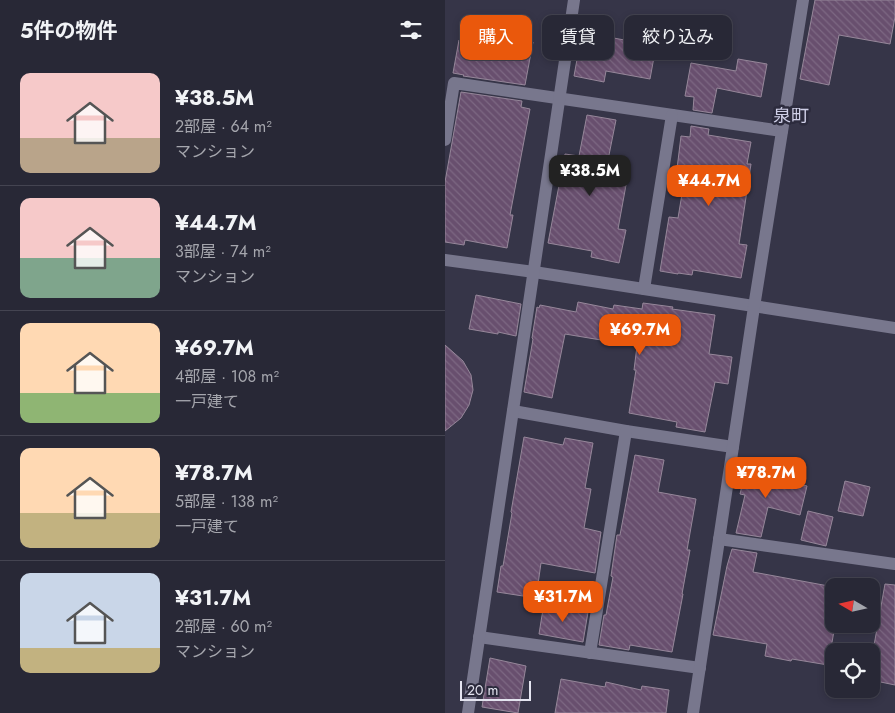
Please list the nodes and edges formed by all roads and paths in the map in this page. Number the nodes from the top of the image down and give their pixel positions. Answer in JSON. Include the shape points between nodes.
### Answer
{"nodes":[{"id":1,"x":574,"y":0,"type":"edge"},
{"id":2,"x":803,"y":0,"type":"edge"},
{"id":3,"x":559,"y":98,"type":"junction"},
{"id":4,"x":671,"y":115,"type":"junction"},
{"id":5,"x":782,"y":131,"type":"junction"},
{"id":6,"x":445,"y":140,"type":"edge"},
{"id":7,"x":445,"y":260,"type":"edge"},
{"id":8,"x":533,"y":272,"type":"junction"},
{"id":9,"x":644,"y":289,"type":"junction"},
{"id":10,"x":754,"y":306,"type":"junction"},
{"id":11,"x":895,"y":328,"type":"edge"},
{"id":12,"x":513,"y":411,"type":"junction"},
{"id":13,"x":626,"y":431,"type":"junction"},
{"id":14,"x":733,"y":447,"type":"junction"},
{"id":15,"x":719,"y":539,"type":"junction"},
{"id":16,"x":895,"y":564,"type":"edge"},
{"id":17,"x":479,"y":637,"type":"junction"},
{"id":18,"x":590,"y":653,"type":"junction"},
{"id":19,"x":700,"y":668,"type":"junction"},
{"id":20,"x":468,"y":713,"type":"edge"},
{"id":21,"x":693,"y":713,"type":"edge"}],
"edges":[{"from":1,"to":3,"type":"street"},
{"from":2,"to":5,"type":"street"},
{"from":3,"to":4,"type":"street"},
{"from":3,"to":6,"type":"street","via":[[454,83]]},
{"from":3,"to":8,"type":"street"},
{"from":4,"to":5,"type":"street"},
{"from":4,"to":9,"type":"street"},
{"from":5,"to":10,"type":"street"},
{"from":7,"to":8,"type":"street"},
{"from":8,"to":9,"type":"street"},
{"from":8,"to":12,"type":"street"},
{"from":9,"to":10,"type":"street"},
{"from":10,"to":11,"type":"street"},
{"from":10,"to":14,"type":"street"},
{"from":12,"to":13,"type":"street"},
{"from":12,"to":17,"type":"street"},
{"from":13,"to":14,"type":"street"},
{"from":13,"to":18,"type":"street"},
{"from":14,"to":15,"type":"street"},
{"from":15,"to":16,"type":"street"},
{"from":15,"to":19,"type":"street"},
{"from":17,"to":18,"type":"street"},
{"from":17,"to":20,"type":"street"},
{"from":18,"to":19,"type":"street"},
{"from":19,"to":21,"type":"street"}]}
